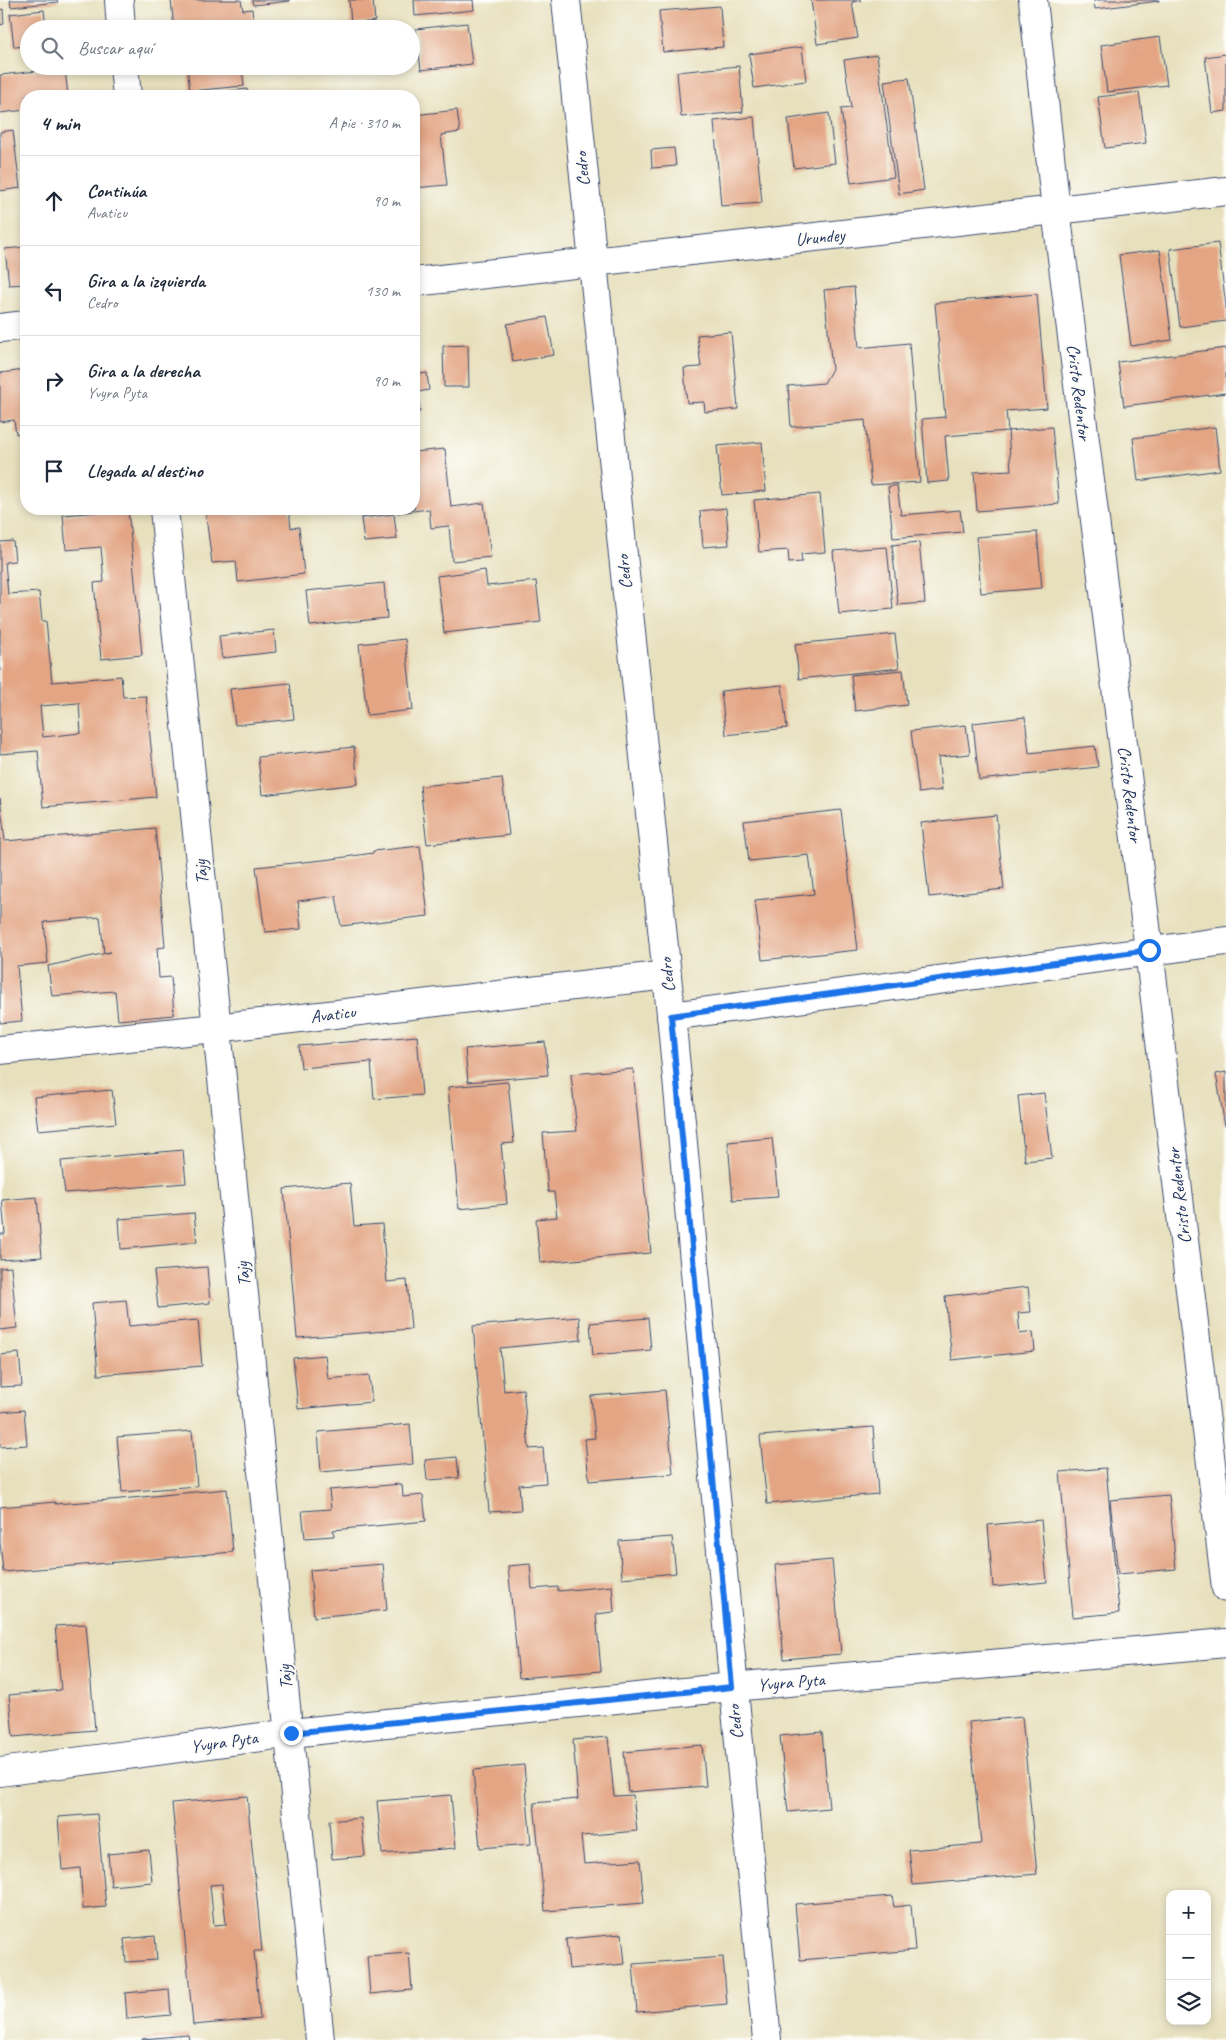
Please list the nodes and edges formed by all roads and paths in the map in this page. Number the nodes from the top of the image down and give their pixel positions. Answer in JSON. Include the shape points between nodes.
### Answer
{"nodes":[{"id":1,"x":119,"y":0,"type":"edge"},
{"id":2,"x":566,"y":0,"type":"edge"},
{"id":3,"x":1033,"y":0,"type":"edge"},
{"id":4,"x":120,"y":20,"type":"edge"},
{"id":5,"x":125,"y":75,"type":"edge"},
{"id":6,"x":126,"y":90,"type":"edge"},
{"id":7,"x":1226,"y":191,"type":"edge"},
{"id":8,"x":1056,"y":210,"type":"junction"},
{"id":9,"x":591,"y":262,"type":"junction"},
{"id":10,"x":420,"y":281,"type":"edge"},
{"id":11,"x":20,"y":326,"type":"edge"},
{"id":12,"x":0,"y":328,"type":"edge"},
{"id":13,"x":165,"y":515,"type":"edge"},
{"id":14,"x":1226,"y":940,"type":"edge"},
{"id":15,"x":1149,"y":950,"type":"junction"},
{"id":16,"x":667,"y":975,"type":"junction"},
{"id":17,"x":671,"y":1016,"type":"junction"},
{"id":18,"x":216,"y":1028,"type":"junction"},
{"id":19,"x":0,"y":1050,"type":"edge"},
{"id":20,"x":1226,"y":1588,"type":"edge"},
{"id":21,"x":1226,"y":1643,"type":"edge"},
{"id":22,"x":732,"y":1687,"type":"junction"},
{"id":23,"x":291,"y":1733,"type":"junction"},
{"id":24,"x":0,"y":1772,"type":"edge"},
{"id":25,"x":320,"y":2040,"type":"edge"},
{"id":26,"x":767,"y":2040,"type":"edge"}],
"edges":[{"from":1,"to":4,"type":"street"},
{"from":2,"to":9,"type":"street","name":"Cedro"},
{"from":3,"to":8,"type":"street","name":"Cristo Redentor"},
{"from":5,"to":6,"type":"street"},
{"from":7,"to":8,"type":"street","name":"Urundey"},
{"from":8,"to":9,"type":"street","name":"Urundey"},
{"from":8,"to":15,"type":"street","name":"Cristo Redentor"},
{"from":9,"to":10,"type":"street","name":"Urundey"},
{"from":9,"to":16,"type":"street","name":"Cedro"},
{"from":11,"to":12,"type":"street"},
{"from":13,"to":18,"type":"street","name":"Tajy"},
{"from":14,"to":15,"type":"street"},
{"from":15,"to":17,"type":"street"},
{"from":15,"to":20,"type":"street","name":"Cristo Redentor"},
{"from":16,"to":17,"type":"street","name":"Cedro"},
{"from":16,"to":18,"type":"street","name":"Avaticu"},
{"from":17,"to":22,"type":"street","name":"Cedro"},
{"from":18,"to":19,"type":"street","name":"Avaticu"},
{"from":18,"to":23,"type":"street","name":"Tajy"},
{"from":21,"to":22,"type":"street","name":"Yvyra Pyta"},
{"from":22,"to":23,"type":"street","name":"Yvyra Pyta"},
{"from":22,"to":26,"type":"street","name":"Cedro"},
{"from":23,"to":24,"type":"street","name":"Yvyra Pyta"},
{"from":23,"to":25,"type":"street","name":"Tajy"}]}
